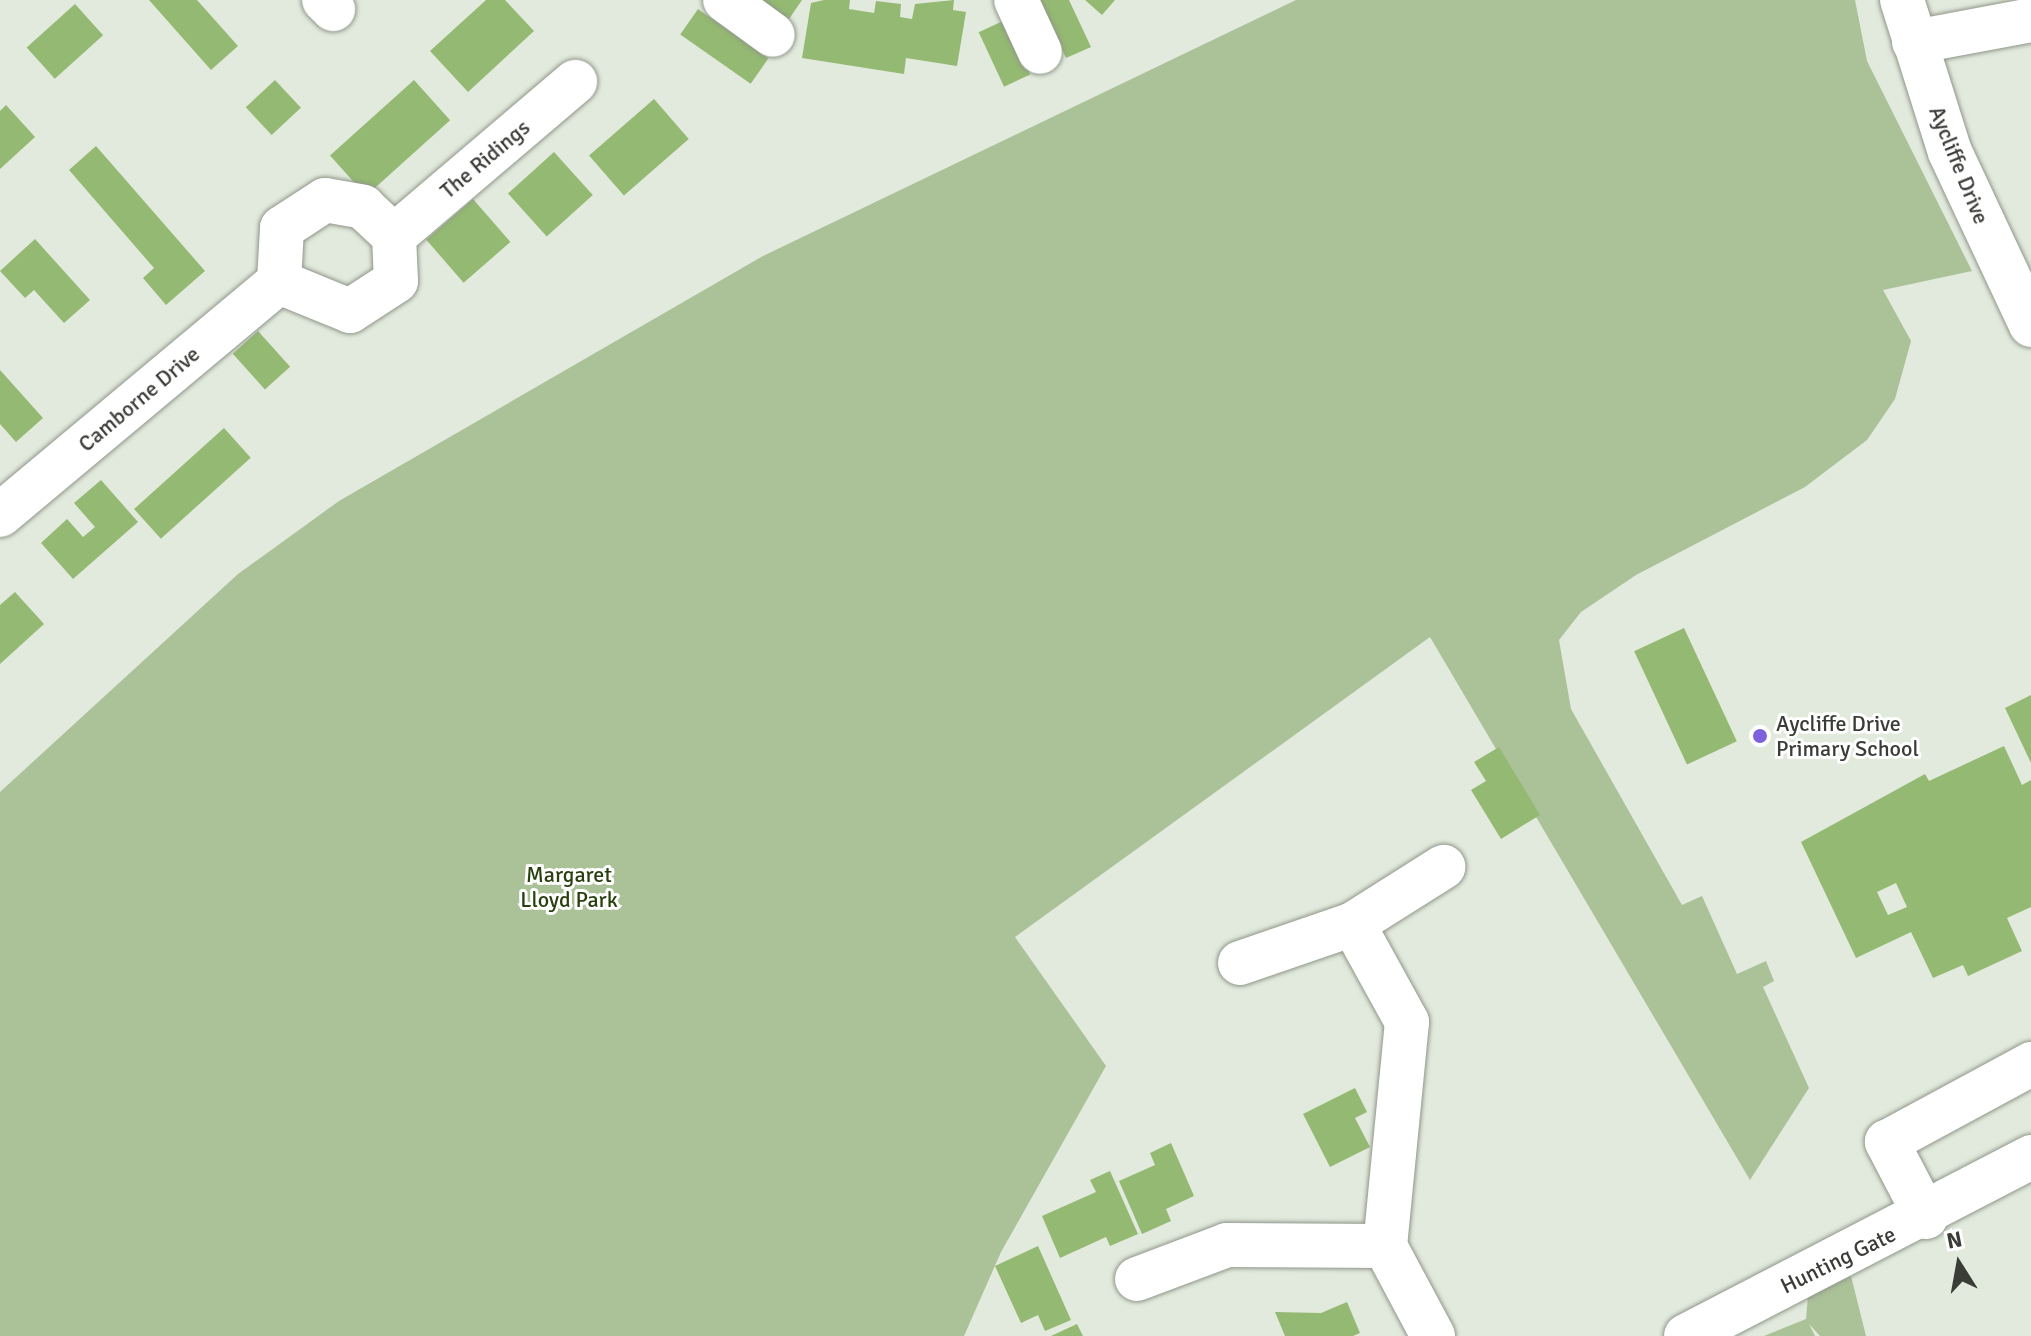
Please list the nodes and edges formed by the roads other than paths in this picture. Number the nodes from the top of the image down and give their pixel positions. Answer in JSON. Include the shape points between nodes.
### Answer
{"nodes":[{"id":1,"x":725,"y":0,"type":"edge"},
{"id":2,"x":1016,"y":0,"type":"edge"},
{"id":3,"x":1902,"y":0,"type":"edge"},
{"id":4,"x":2031,"y":20,"type":"edge"},
{"id":5,"x":773,"y":35,"type":"dead end"},
{"id":6,"x":1914,"y":42,"type":"junction"},
{"id":7,"x":1040,"y":52,"type":"dead end"},
{"id":8,"x":575,"y":82,"type":"dead end"},
{"id":9,"x":394,"y":236,"type":"junction"},
{"id":10,"x":279,"y":282,"type":"junction"},
{"id":11,"x":2029,"y":318,"type":"edge"},
{"id":12,"x":0,"y":515,"type":"edge"},
{"id":13,"x":1443,"y":867,"type":"dead end"},
{"id":14,"x":1353,"y":924,"type":"junction"},
{"id":15,"x":1240,"y":963,"type":"dead end"},
{"id":16,"x":2031,"y":1064,"type":"edge"},
{"id":17,"x":2031,"y":1157,"type":"edge"},
{"id":18,"x":1926,"y":1217,"type":"junction"},
{"id":19,"x":1385,"y":1246,"type":"junction"},
{"id":20,"x":1137,"y":1279,"type":"dead end"},
{"id":21,"x":1433,"y":1336,"type":"edge"},
{"id":22,"x":1686,"y":1336,"type":"edge"}],
"edges":[{"from":1,"to":5,"type":"street"},
{"from":2,"to":7,"type":"street"},
{"from":3,"to":6,"type":"street","name":"Aycliffe Drive"},
{"from":4,"to":6,"type":"street"},
{"from":6,"to":11,"type":"street","name":"Aycliffe Drive","via":[[1950,152]]},
{"from":8,"to":9,"type":"street","name":"The Ridings"},
{"from":9,"to":10,"type":"street","via":[[396,281],[350,311]]},
{"from":9,"to":10,"type":"street","via":[[363,207],[325,200],[282,228]]},
{"from":10,"to":12,"type":"street","name":"Camborne Drive"},
{"from":13,"to":14,"type":"street"},
{"from":14,"to":15,"type":"street"},
{"from":14,"to":19,"type":"street","via":[[1407,1022]]},
{"from":16,"to":18,"type":"street","via":[[1887,1142]]},
{"from":17,"to":18,"type":"street","name":"Hunting Gate"},
{"from":18,"to":22,"type":"street","name":"Hunting Gate"},
{"from":19,"to":20,"type":"street","via":[[1227,1245]]},
{"from":19,"to":21,"type":"street"}]}
